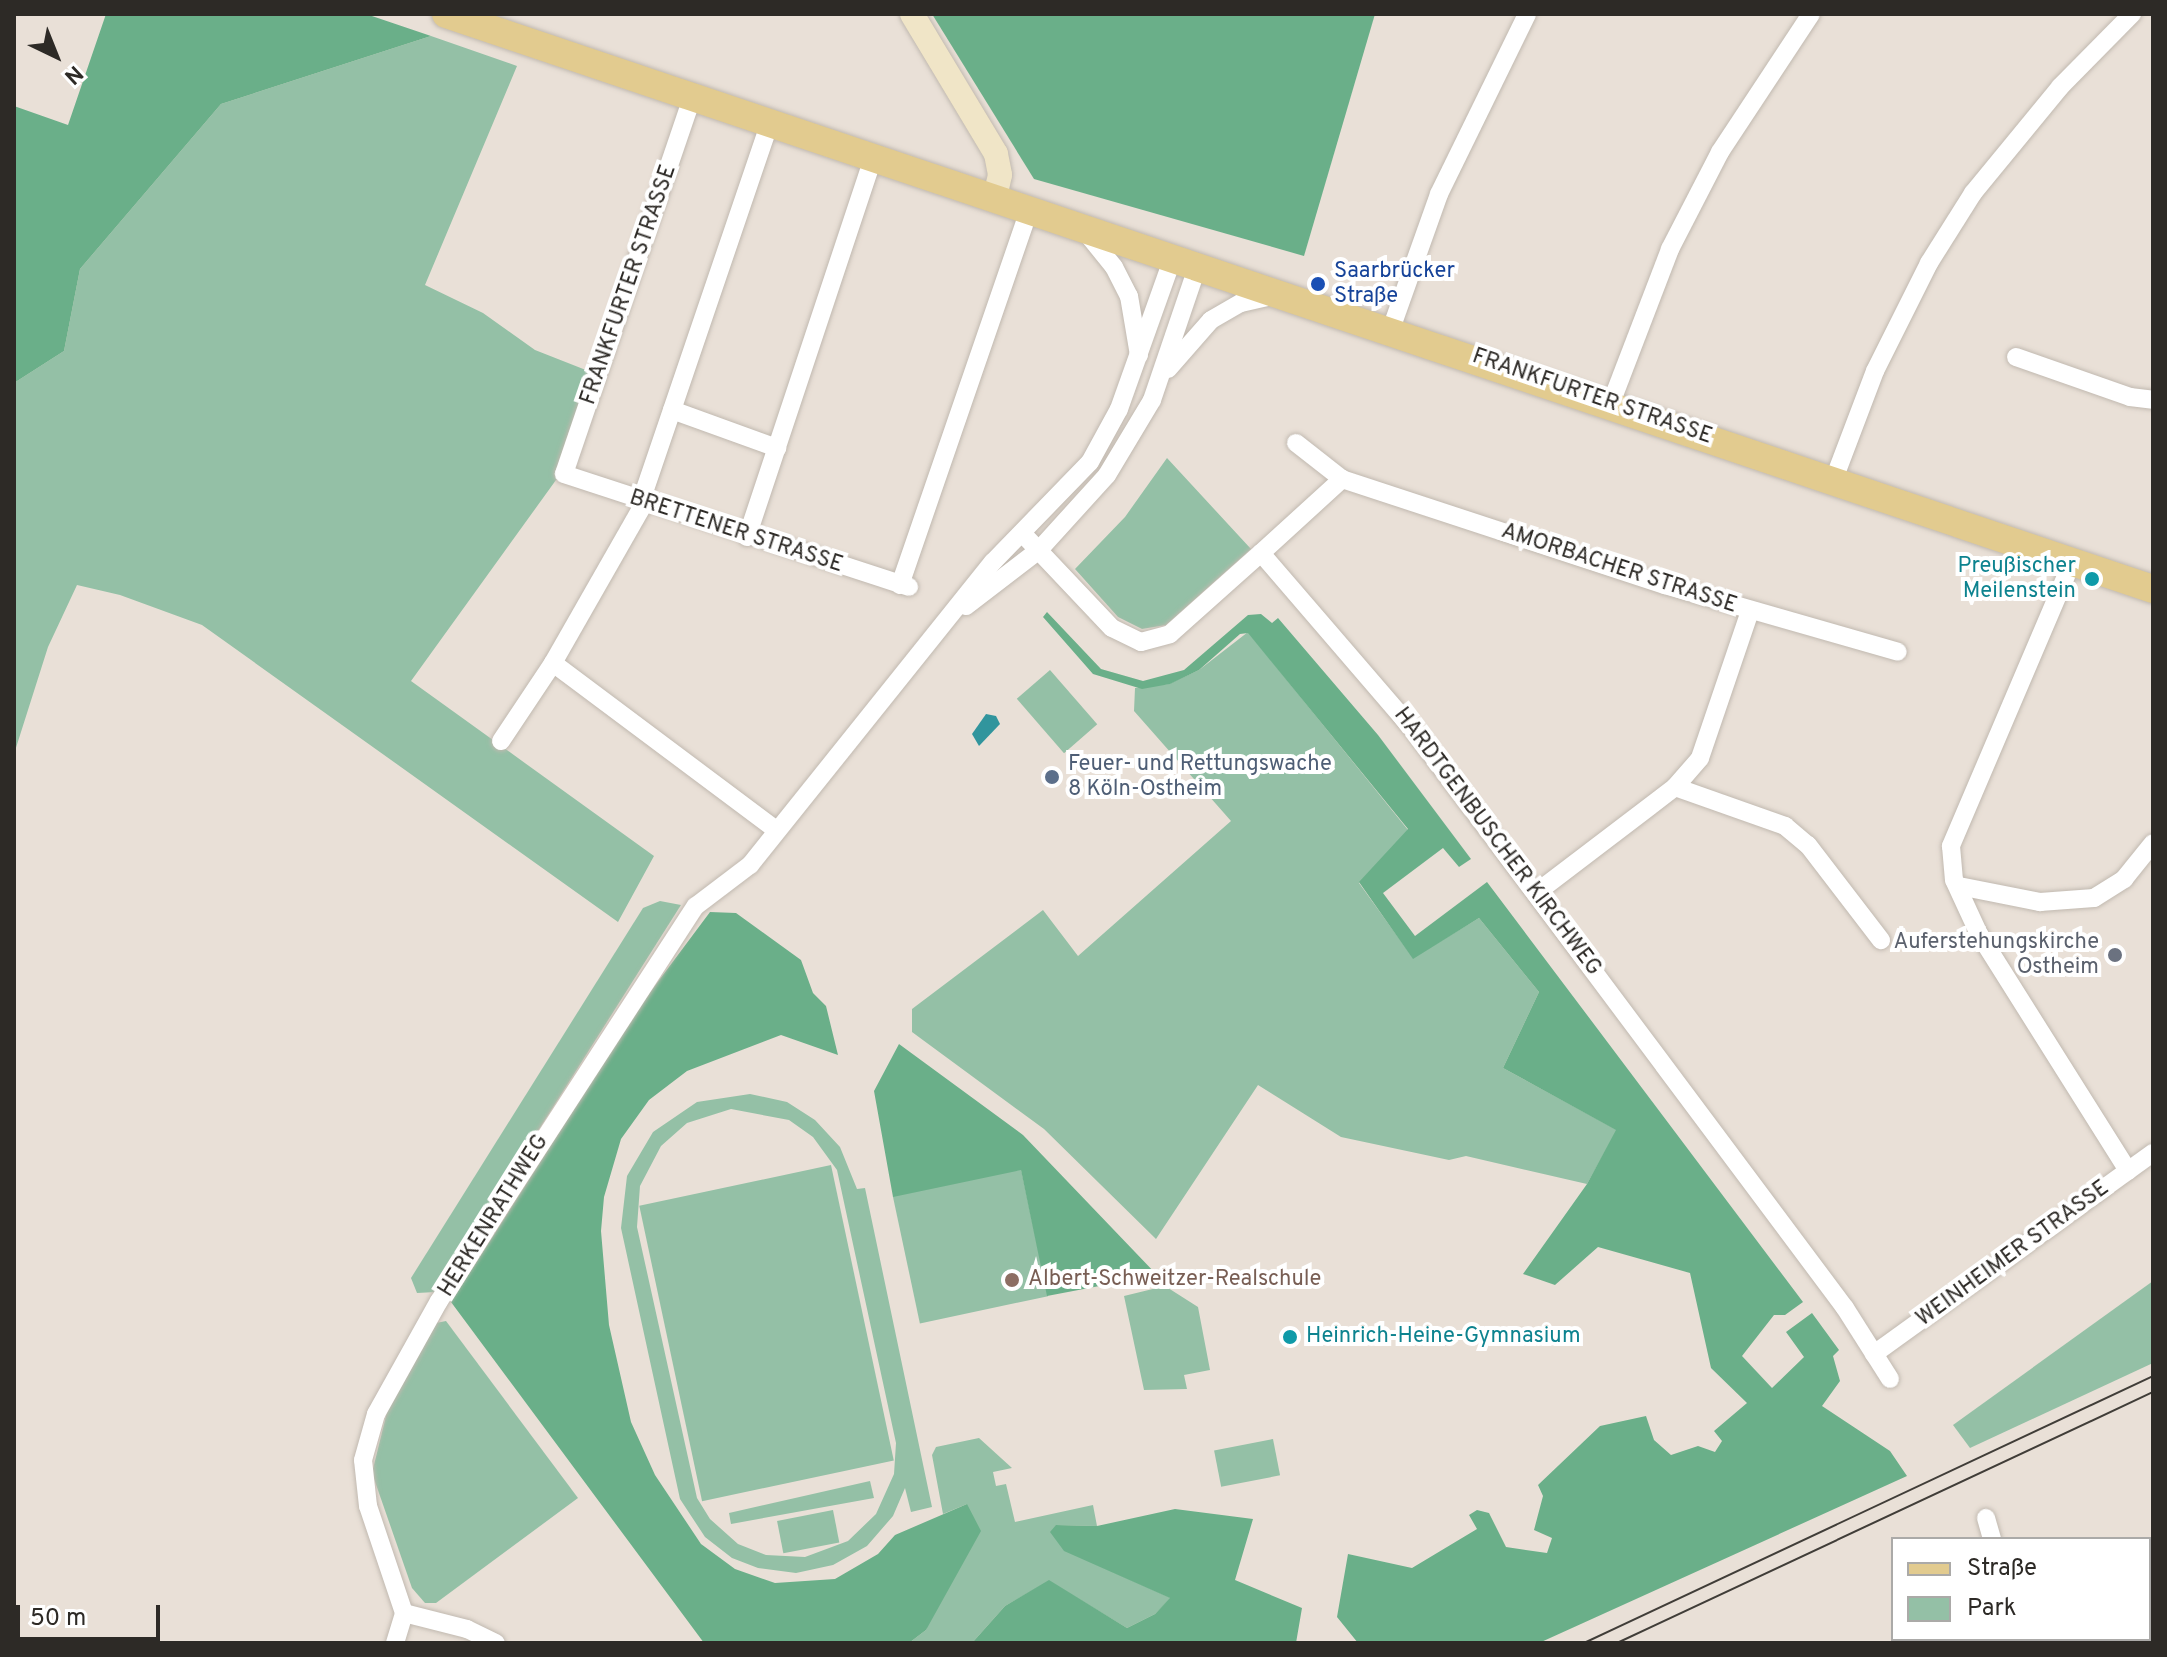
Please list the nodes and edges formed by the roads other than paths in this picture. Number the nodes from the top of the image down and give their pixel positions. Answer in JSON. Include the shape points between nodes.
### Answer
{"nodes":[{"id":1,"x":446,"y":14,"type":"edge"},
{"id":2,"x":912,"y":14,"type":"edge"},
{"id":3,"x":1527,"y":14,"type":"edge"},
{"id":4,"x":1811,"y":14,"type":"edge"},
{"id":5,"x":2132,"y":14,"type":"edge"},
{"id":6,"x":693,"y":95,"type":"junction"},
{"id":7,"x":771,"y":120,"type":"junction"},
{"id":8,"x":874,"y":156,"type":"junction"},
{"id":9,"x":995,"y":196,"type":"junction"},
{"id":10,"x":1030,"y":207,"type":"junction"},
{"id":11,"x":1083,"y":229,"type":"junction"},
{"id":12,"x":1185,"y":264,"type":"junction"},
{"id":13,"x":1281,"y":294,"type":"junction"},
{"id":14,"x":1391,"y":329,"type":"junction"},
{"id":15,"x":1139,"y":356,"type":"junction"},
{"id":16,"x":2016,"y":357,"type":"dead end"},
{"id":17,"x":1163,"y":374,"type":"junction"},
{"id":18,"x":2153,"y":400,"type":"edge"},
{"id":19,"x":1611,"y":403,"type":"junction"},
{"id":20,"x":672,"y":410,"type":"junction"},
{"id":21,"x":1296,"y":443,"type":"dead end"},
{"id":22,"x":777,"y":448,"type":"junction"},
{"id":23,"x":564,"y":474,"type":"joint"},
{"id":24,"x":1342,"y":479,"type":"junction"},
{"id":25,"x":1834,"y":479,"type":"junction"},
{"id":26,"x":643,"y":501,"type":"junction"},
{"id":27,"x":1023,"y":534,"type":"junction"},
{"id":28,"x":747,"y":537,"type":"junction"},
{"id":29,"x":1039,"y":550,"type":"junction"},
{"id":30,"x":1261,"y":553,"type":"junction"},
{"id":31,"x":2072,"y":562,"type":"junction"},
{"id":32,"x":2153,"y":589,"type":"edge"},
{"id":33,"x":1750,"y":611,"type":"junction"},
{"id":34,"x":931,"y":637,"type":"junction"},
{"id":35,"x":1898,"y":652,"type":"dead end"},
{"id":36,"x":553,"y":663,"type":"junction"},
{"id":37,"x":501,"y":741,"type":"dead end"},
{"id":38,"x":1675,"y":787,"type":"junction"},
{"id":39,"x":776,"y":830,"type":"junction"},
{"id":40,"x":2153,"y":843,"type":"edge"},
{"id":41,"x":1959,"y":886,"type":"junction"},
{"id":42,"x":1536,"y":893,"type":"junction"},
{"id":43,"x":1881,"y":940,"type":"dead end"},
{"id":44,"x":2153,"y":1153,"type":"edge"},
{"id":45,"x":2128,"y":1171,"type":"junction"},
{"id":46,"x":1874,"y":1354,"type":"junction"},
{"id":47,"x":1890,"y":1379,"type":"dead end"},
{"id":48,"x":1986,"y":1518,"type":"dead end"},
{"id":49,"x":1991,"y":1537,"type":"edge"},
{"id":50,"x":404,"y":1613,"type":"junction"},
{"id":51,"x":395,"y":1643,"type":"edge"},
{"id":52,"x":496,"y":1643,"type":"edge"}],
"edges":[{"from":1,"to":6,"type":"main road","name":"FRANKFURTER STRASSE"},
{"from":2,"to":9,"type":"street","via":[[996,154],[1000,175]]},
{"from":3,"to":14,"type":"street","via":[[1439,194]]},
{"from":4,"to":19,"type":"street","via":[[1720,152],[1677,235]]},
{"from":5,"to":25,"type":"street","via":[[2060,87],[1973,193],[1929,263],[1882,357]]},
{"from":6,"to":7,"type":"main road","name":"FRANKFURTER STRASSE"},
{"from":6,"to":23,"type":"street","name":"FRANKFURTER STRASSE"},
{"from":7,"to":8,"type":"main road","name":"FRANKFURTER STRASSE"},
{"from":7,"to":20,"type":"street"},
{"from":8,"to":9,"type":"main road","name":"FRANKFURTER STRASSE"},
{"from":8,"to":22,"type":"street"},
{"from":9,"to":10,"type":"main road","name":"FRANKFURTER STRASSE"},
{"from":10,"to":11,"type":"main road","name":"FRANKFURTER STRASSE"},
{"from":10,"to":28,"type":"street","name":"BRETTENER STRASSE","via":[[904,586]]},
{"from":11,"to":12,"type":"main road","name":"FRANKFURTER STRASSE"},
{"from":11,"to":15,"type":"street","via":[[1114,267],[1129,296]]},
{"from":12,"to":13,"type":"main road","name":"FRANKFURTER STRASSE"},
{"from":12,"to":15,"type":"street"},
{"from":12,"to":17,"type":"street"},
{"from":13,"to":14,"type":"main road","name":"FRANKFURTER STRASSE"},
{"from":13,"to":17,"type":"street","via":[[1241,303],[1211,320]]},
{"from":14,"to":19,"type":"main road","name":"FRANKFURTER STRASSE"},
{"from":15,"to":27,"type":"street","via":[[1119,409],[1090,462]]},
{"from":16,"to":18,"type":"street","via":[[2130,397]]},
{"from":17,"to":29,"type":"street","via":[[1107,475]]},
{"from":19,"to":25,"type":"main road","name":"FRANKFURTER STRASSE"},
{"from":20,"to":22,"type":"street"},
{"from":20,"to":26,"type":"street"},
{"from":21,"to":24,"type":"street","name":"AMORBACHER STRASSE"},
{"from":22,"to":28,"type":"street"},
{"from":23,"to":26,"type":"street","name":"BRETTENER STRASSE"},
{"from":24,"to":30,"type":"street"},
{"from":24,"to":33,"type":"street","name":"AMORBACHER STRASSE"},
{"from":25,"to":31,"type":"main road","name":"FRANKFURTER STRASSE"},
{"from":26,"to":28,"type":"street","name":"BRETTENER STRASSE"},
{"from":26,"to":36,"type":"street"},
{"from":27,"to":29,"type":"street"},
{"from":27,"to":34,"type":"street"},
{"from":29,"to":30,"type":"street","via":[[1112,628],[1141,642],[1170,634]]},
{"from":29,"to":34,"type":"street"},
{"from":30,"to":42,"type":"street","name":"HARDTGENBUSCHER KIRCHWEG","via":[[1414,731]]},
{"from":31,"to":32,"type":"main road","name":"FRANKFURTER STRASSE"},
{"from":31,"to":41,"type":"street","via":[[1951,846]]},
{"from":33,"to":35,"type":"street","name":"AMORBACHER STRASSE"},
{"from":33,"to":38,"type":"street","via":[[1700,758]]},
{"from":34,"to":39,"type":"street"},
{"from":36,"to":37,"type":"street"},
{"from":36,"to":39,"type":"street"},
{"from":38,"to":42,"type":"street"},
{"from":38,"to":43,"type":"street","via":[[1785,826],[1808,845]]},
{"from":39,"to":50,"type":"street","name":"HERKENRATHWEG","via":[[750,865],[696,906],[624,1009],[439,1301],[376,1414],[363,1460],[364,1484]]},
{"from":40,"to":41,"type":"street","via":[[2124,879],[2094,898],[2040,902]]},
{"from":41,"to":45,"type":"street","via":[[1979,934]]},
{"from":42,"to":46,"type":"street","name":"HARDTGENBUSCHER KIRCHWEG"},
{"from":44,"to":45,"type":"street","name":"WEINHEIMER STRASSE"},
{"from":45,"to":46,"type":"street","name":"WEINHEIMER STRASSE"},
{"from":46,"to":47,"type":"street","name":"HARDTGENBUSCHER KIRCHWEG"},
{"from":48,"to":49,"type":"street"},
{"from":50,"to":51,"type":"street"},
{"from":50,"to":52,"type":"street","via":[[467,1629]]}]}
